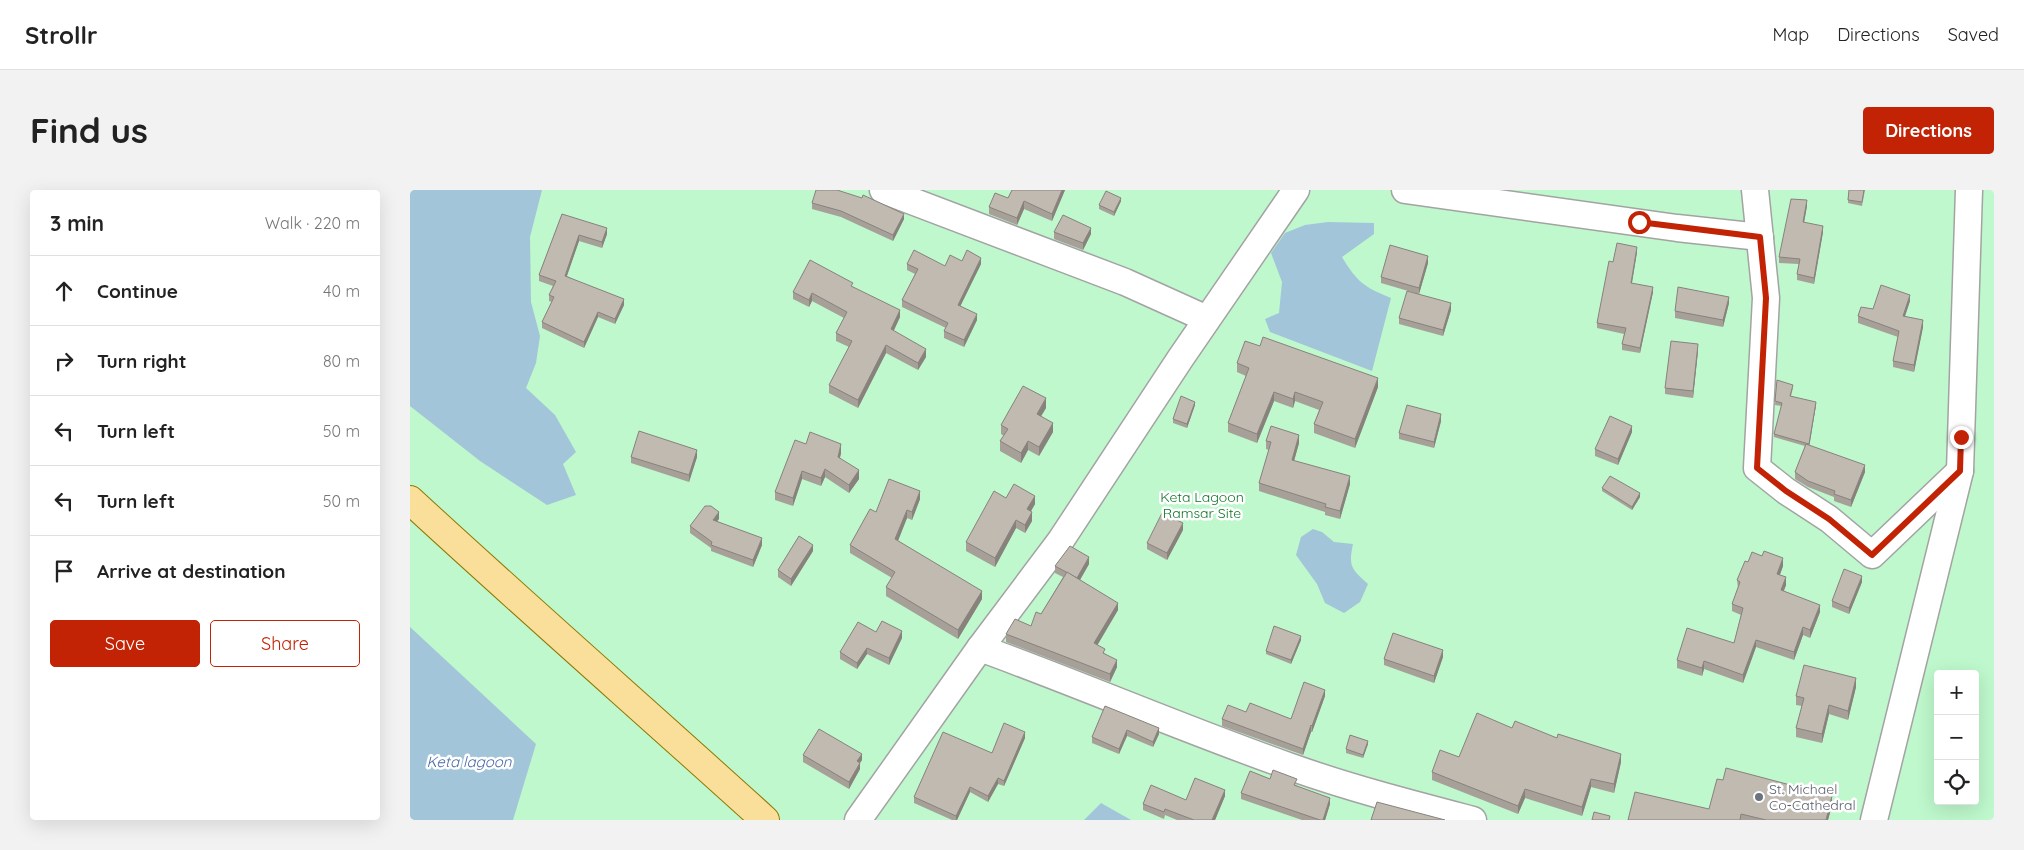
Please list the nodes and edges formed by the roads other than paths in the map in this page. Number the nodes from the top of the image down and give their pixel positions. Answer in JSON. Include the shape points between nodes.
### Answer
{"nodes":[{"id":1,"x":883,"y":190,"type":"edge"},
{"id":2,"x":1296,"y":190,"type":"edge"},
{"id":3,"x":1405,"y":190,"type":"edge"},
{"id":4,"x":1756,"y":190,"type":"edge"},
{"id":5,"x":1968,"y":190,"type":"edge"},
{"id":6,"x":1760,"y":237,"type":"junction"},
{"id":7,"x":1207,"y":319,"type":"junction"},
{"id":8,"x":1960,"y":471,"type":"junction"},
{"id":9,"x":410,"y":500,"type":"edge"},
{"id":10,"x":980,"y":648,"type":"junction"},
{"id":11,"x":765,"y":820,"type":"edge"},
{"id":12,"x":858,"y":820,"type":"edge"},
{"id":13,"x":1473,"y":820,"type":"edge"},
{"id":14,"x":1874,"y":820,"type":"edge"}],
"edges":[{"from":1,"to":7,"type":"street","via":[[1125,282]]},
{"from":2,"to":7,"type":"street"},
{"from":3,"to":6,"type":"street"},
{"from":4,"to":6,"type":"street"},
{"from":5,"to":8,"type":"street"},
{"from":6,"to":8,"type":"street","via":[[1766,298],[1757,468],[1829,519],[1872,555]]},
{"from":7,"to":10,"type":"street","via":[[1061,540]]},
{"from":8,"to":14,"type":"street"},
{"from":9,"to":11,"type":"main road","via":[[517,600]]},
{"from":10,"to":12,"type":"street"},
{"from":10,"to":13,"type":"street","via":[[1293,768]]}]}
